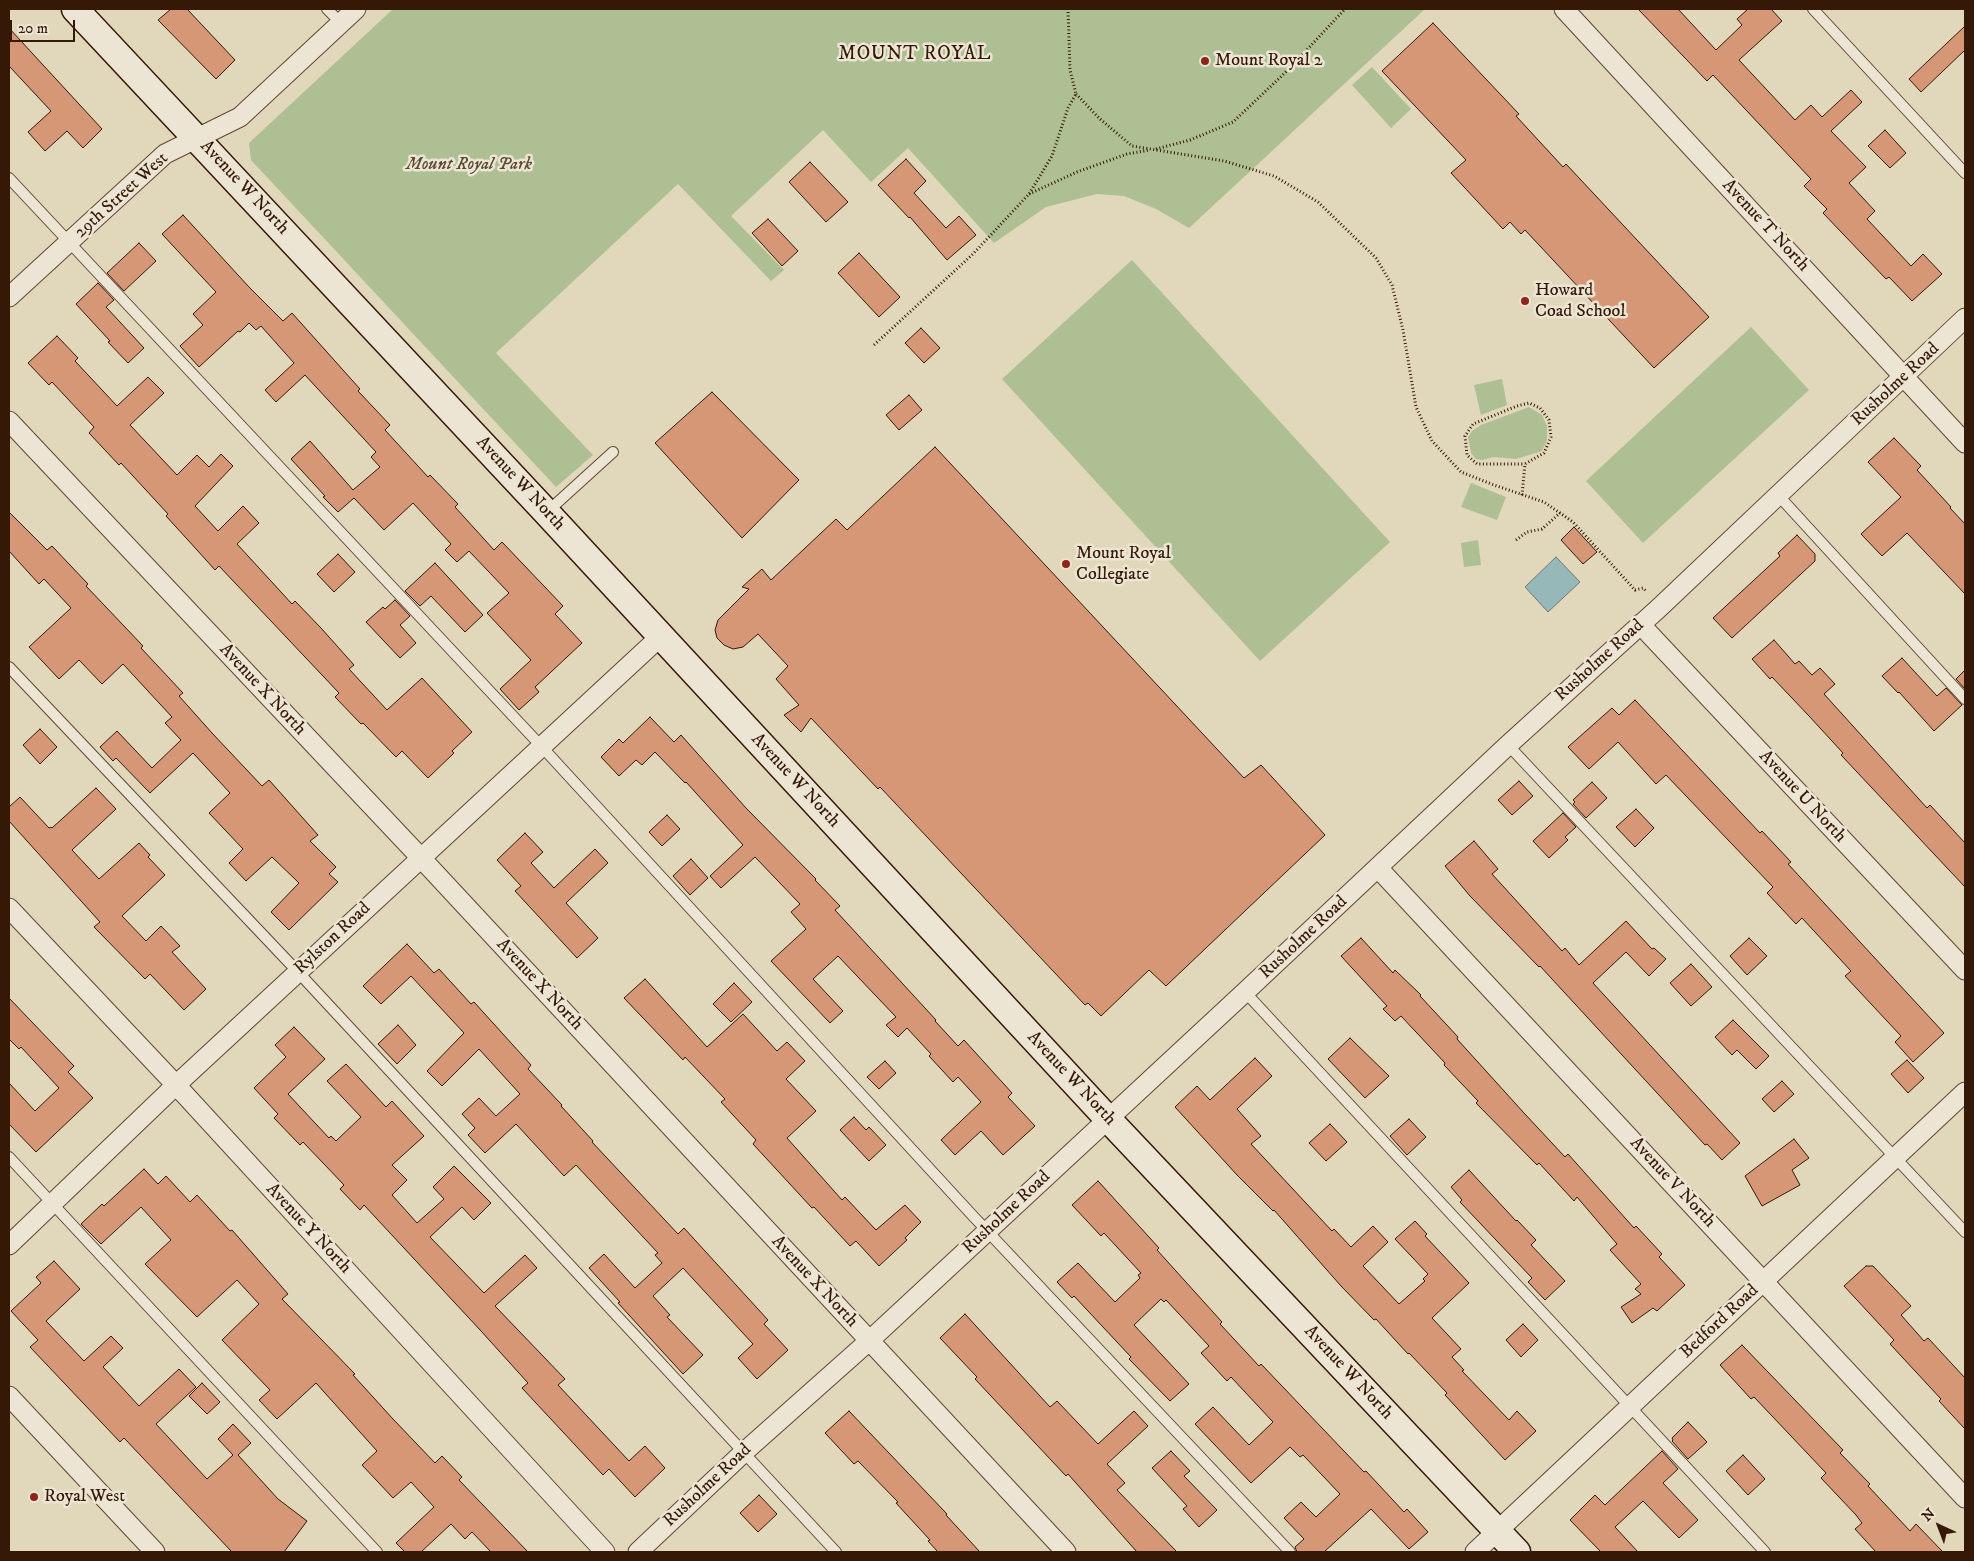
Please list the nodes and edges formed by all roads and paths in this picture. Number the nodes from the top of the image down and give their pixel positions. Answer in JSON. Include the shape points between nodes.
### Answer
{"nodes":[{"id":1,"x":75,"y":9,"type":"edge"},
{"id":2,"x":327,"y":9,"type":"edge"},
{"id":3,"x":356,"y":9,"type":"edge"},
{"id":4,"x":1068,"y":9,"type":"edge"},
{"id":5,"x":1345,"y":9,"type":"edge"},
{"id":6,"x":1564,"y":9,"type":"edge"},
{"id":7,"x":1814,"y":9,"type":"edge"},
{"id":8,"x":341,"y":23,"type":"junction"},
{"id":9,"x":1076,"y":94,"type":"junction"},
{"id":10,"x":196,"y":138,"type":"junction"},
{"id":11,"x":1154,"y":149,"type":"junction"},
{"id":12,"x":1965,"y":173,"type":"edge"},
{"id":13,"x":9,"y":178,"type":"edge"},
{"id":14,"x":1029,"y":194,"type":"junction"},
{"id":15,"x":70,"y":242,"type":"junction"},
{"id":16,"x":9,"y":296,"type":"edge"},
{"id":17,"x":1965,"y":318,"type":"edge"},
{"id":18,"x":874,"y":344,"type":"dead end"},
{"id":19,"x":1904,"y":377,"type":"junction"},
{"id":20,"x":9,"y":421,"type":"edge"},
{"id":21,"x":1965,"y":442,"type":"edge"},
{"id":22,"x":613,"y":452,"type":"dead end"},
{"id":23,"x":1525,"y":464,"type":"junction"},
{"id":24,"x":1522,"y":495,"type":"junction"},
{"id":25,"x":1778,"y":495,"type":"junction"},
{"id":26,"x":546,"y":512,"type":"junction"},
{"id":27,"x":1560,"y":513,"type":"junction"},
{"id":28,"x":1516,"y":540,"type":"dead end"},
{"id":29,"x":1660,"y":607,"type":"junction"},
{"id":30,"x":1640,"y":624,"type":"junction"},
{"id":31,"x":661,"y":636,"type":"junction"},
{"id":32,"x":9,"y":666,"type":"edge"},
{"id":33,"x":1965,"y":699,"type":"edge"},
{"id":34,"x":1508,"y":745,"type":"junction"},
{"id":35,"x":542,"y":747,"type":"junction"},
{"id":36,"x":420,"y":858,"type":"junction"},
{"id":37,"x":1378,"y":868,"type":"junction"},
{"id":38,"x":9,"y":908,"type":"edge"},
{"id":39,"x":1965,"y":970,"type":"edge"},
{"id":40,"x":298,"y":972,"type":"junction"},
{"id":41,"x":1245,"y":992,"type":"junction"},
{"id":42,"x":176,"y":1085,"type":"junction"},
{"id":43,"x":1965,"y":1092,"type":"edge"},
{"id":44,"x":1108,"y":1119,"type":"junction"},
{"id":45,"x":9,"y":1157,"type":"edge"},
{"id":46,"x":1896,"y":1157,"type":"junction"},
{"id":47,"x":52,"y":1203,"type":"junction"},
{"id":48,"x":988,"y":1231,"type":"junction"},
{"id":49,"x":1965,"y":1232,"type":"edge"},
{"id":50,"x":9,"y":1245,"type":"edge"},
{"id":51,"x":1764,"y":1281,"type":"junction"},
{"id":52,"x":869,"y":1341,"type":"junction"},
{"id":53,"x":9,"y":1396,"type":"edge"},
{"id":54,"x":1630,"y":1406,"type":"junction"},
{"id":55,"x":743,"y":1453,"type":"junction"},
{"id":56,"x":1965,"y":1498,"type":"edge"},
{"id":57,"x":1497,"y":1531,"type":"junction"},
{"id":58,"x":155,"y":1552,"type":"edge"},
{"id":59,"x":377,"y":1552,"type":"edge"},
{"id":60,"x":605,"y":1552,"type":"edge"},
{"id":61,"x":638,"y":1552,"type":"edge"},
{"id":62,"x":836,"y":1552,"type":"edge"},
{"id":63,"x":1066,"y":1552,"type":"edge"},
{"id":64,"x":1290,"y":1552,"type":"edge"},
{"id":65,"x":1475,"y":1552,"type":"edge"},
{"id":66,"x":1517,"y":1552,"type":"edge"},
{"id":67,"x":1765,"y":1552,"type":"edge"}],
"edges":[{"from":1,"to":10,"type":"street","name":"Avenue W North"},
{"from":2,"to":8,"type":"lane"},
{"from":3,"to":8,"type":"street","name":"29th Street West"},
{"from":4,"to":9,"type":"path","via":[[1070,70]]},
{"from":5,"to":11,"type":"path","via":[[1234,122],[1190,140]]},
{"from":6,"to":19,"type":"street","name":"Avenue T North"},
{"from":7,"to":12,"type":"lane"},
{"from":8,"to":10,"type":"street","name":"29th Street West","via":[[240,116]]},
{"from":9,"to":11,"type":"path","via":[[1132,146]]},
{"from":9,"to":14,"type":"path","via":[[1052,156]]},
{"from":10,"to":15,"type":"street","name":"29th Street West","via":[[165,154]]},
{"from":10,"to":26,"type":"street","name":"Avenue W North"},
{"from":11,"to":14,"type":"path","via":[[1127,154]]},
{"from":11,"to":24,"type":"path","via":[[1224,161],[1274,176],[1318,202],[1376,258],[1392,285],[1416,407],[1432,441],[1461,472]]},
{"from":13,"to":15,"type":"lane"},
{"from":14,"to":18,"type":"path","via":[[973,254]]},
{"from":15,"to":16,"type":"street","name":"29th Street West"},
{"from":15,"to":35,"type":"lane"},
{"from":17,"to":19,"type":"street","name":"Rusholme Road"},
{"from":19,"to":21,"type":"street","name":"Avenue T North"},
{"from":19,"to":25,"type":"street","name":"Rusholme Road"},
{"from":20,"to":36,"type":"street","name":"Avenue X North"},
{"from":22,"to":26,"type":"lane"},
{"from":23,"to":23,"type":"path","via":[[1544,453],[1551,437],[1549,420],[1540,408],[1529,403],[1517,406],[1473,424],[1465,436],[1467,455],[1477,464]]},
{"from":23,"to":24,"type":"path"},
{"from":24,"to":27,"type":"path","via":[[1544,502]]},
{"from":25,"to":29,"type":"street","name":"Rusholme Road"},
{"from":25,"to":33,"type":"lane"},
{"from":26,"to":31,"type":"street","name":"Avenue W North"},
{"from":27,"to":28,"type":"path","via":[[1542,529],[1528,532]]},
{"from":27,"to":29,"type":"path","via":[[1573,522],[1635,590],[1643,588]]},
{"from":29,"to":30,"type":"street","name":"Rusholme Road"},
{"from":30,"to":34,"type":"street","name":"Rusholme Road"},
{"from":30,"to":39,"type":"street","name":"Avenue U North"},
{"from":31,"to":35,"type":"street","name":"Rylston Road"},
{"from":31,"to":44,"type":"street","name":"Avenue W North"},
{"from":32,"to":40,"type":"lane"},
{"from":34,"to":37,"type":"street","name":"Rusholme Road"},
{"from":34,"to":46,"type":"lane"},
{"from":35,"to":36,"type":"street","name":"Rylston Road"},
{"from":35,"to":48,"type":"lane"},
{"from":36,"to":40,"type":"street","name":"Rylston Road"},
{"from":36,"to":52,"type":"street","name":"Avenue X North"},
{"from":37,"to":41,"type":"street","name":"Rusholme Road"},
{"from":37,"to":51,"type":"street","name":"Avenue V North"},
{"from":38,"to":42,"type":"street","name":"Avenue Y North"},
{"from":40,"to":42,"type":"street","name":"Rylston Road"},
{"from":40,"to":55,"type":"lane"},
{"from":41,"to":44,"type":"street","name":"Rusholme Road"},
{"from":41,"to":54,"type":"lane"},
{"from":42,"to":47,"type":"street","name":"Rylston Road"},
{"from":42,"to":60,"type":"street","name":"Avenue Y North"},
{"from":43,"to":46,"type":"street","name":"Bedford Road"},
{"from":44,"to":48,"type":"street","name":"Rusholme Road"},
{"from":44,"to":57,"type":"street","name":"Avenue W North"},
{"from":45,"to":47,"type":"lane"},
{"from":46,"to":49,"type":"lane"},
{"from":46,"to":51,"type":"street","name":"Bedford Road"},
{"from":47,"to":50,"type":"street","name":"Rylston Road"},
{"from":47,"to":59,"type":"lane"},
{"from":48,"to":52,"type":"street","name":"Rusholme Road"},
{"from":48,"to":64,"type":"lane"},
{"from":51,"to":54,"type":"street","name":"Bedford Road"},
{"from":51,"to":56,"type":"street","name":"Avenue V North"},
{"from":52,"to":55,"type":"street","name":"Rusholme Road"},
{"from":52,"to":63,"type":"street","name":"Avenue X North"},
{"from":53,"to":58,"type":"street"},
{"from":54,"to":57,"type":"street","name":"Bedford Road"},
{"from":54,"to":67,"type":"lane"},
{"from":55,"to":61,"type":"street","name":"Rusholme Road"},
{"from":55,"to":62,"type":"lane"},
{"from":57,"to":65,"type":"street","name":"Bedford Road"},
{"from":57,"to":66,"type":"street","name":"Avenue W North"}]}
